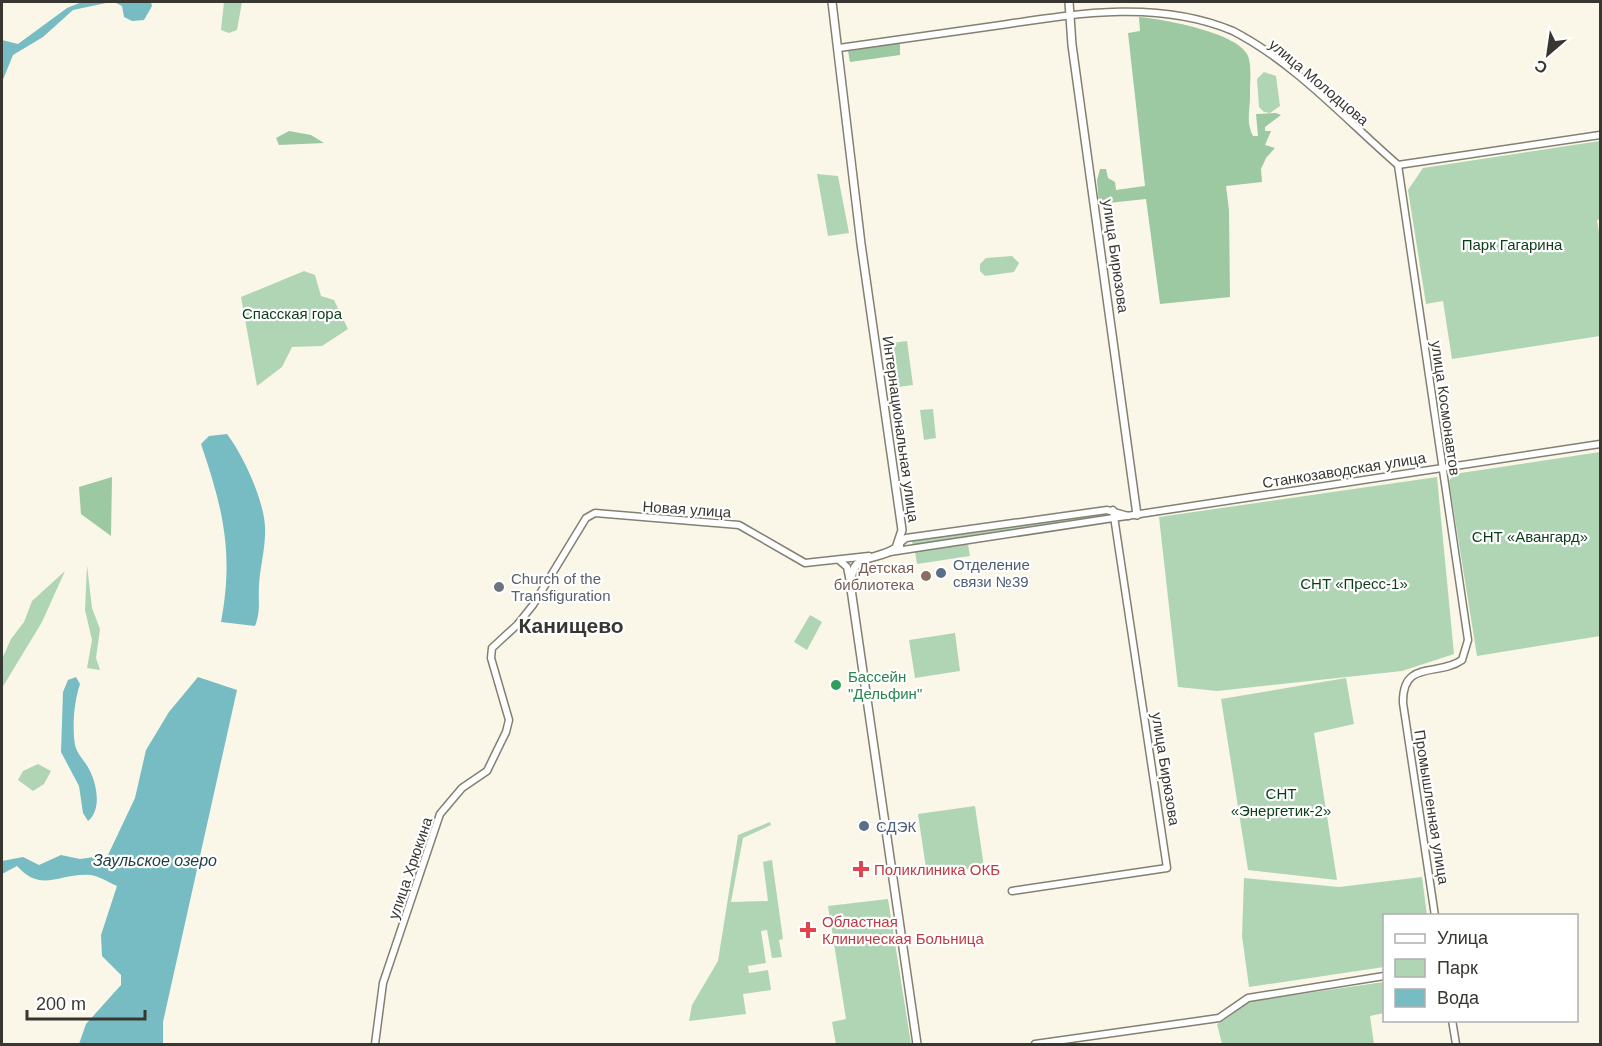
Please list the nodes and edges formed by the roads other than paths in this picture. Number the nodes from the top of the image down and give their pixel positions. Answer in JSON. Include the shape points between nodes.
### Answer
{"nodes":[{"id":1,"x":832,"y":2,"type":"edge"},
{"id":2,"x":1069,"y":2,"type":"edge"},
{"id":3,"x":1071,"y":14,"type":"junction"},
{"id":4,"x":839,"y":48,"type":"junction"},
{"id":5,"x":1600,"y":135,"type":"edge"},
{"id":6,"x":1398,"y":165,"type":"junction"},
{"id":7,"x":1600,"y":444,"type":"edge"},
{"id":8,"x":1443,"y":469,"type":"junction"},
{"id":9,"x":1113,"y":510,"type":"junction"},
{"id":10,"x":1137,"y":515,"type":"junction"},
{"id":11,"x":1128,"y":516,"type":"junction"},
{"id":12,"x":1113,"y":519,"type":"junction"},
{"id":13,"x":902,"y":530,"type":"junction"},
{"id":14,"x":912,"y":538,"type":"junction"},
{"id":15,"x":900,"y":543,"type":"junction"},
{"id":16,"x":906,"y":550,"type":"junction"},
{"id":17,"x":885,"y":553,"type":"junction"},
{"id":18,"x":870,"y":556,"type":"junction"},
{"id":19,"x":839,"y":560,"type":"junction"},
{"id":20,"x":851,"y":589,"type":"junction"},
{"id":21,"x":1403,"y":703,"type":"joint"},
{"id":22,"x":509,"y":720,"type":"joint"},
{"id":23,"x":1012,"y":891,"type":"dead end"},
{"id":24,"x":1436,"y":914,"type":"edge"},
{"id":25,"x":1383,"y":976,"type":"edge"},
{"id":26,"x":1452,"y":1022,"type":"edge"},
{"id":27,"x":375,"y":1044,"type":"edge"},
{"id":28,"x":917,"y":1044,"type":"edge"},
{"id":29,"x":1035,"y":1044,"type":"edge"},
{"id":30,"x":1456,"y":1044,"type":"edge"}],
"edges":[{"from":1,"to":4,"type":"main road","name":"Интернациональная улица"},
{"from":2,"to":3,"type":"main road","name":"улица Бирюзова"},
{"from":3,"to":4,"type":"street","name":"улица Молодцова"},
{"from":3,"to":6,"type":"street","name":"улица Молодцова","via":[[1114,8],[1158,9],[1200,17],[1231,30],[1268,52]]},
{"from":3,"to":10,"type":"main road","name":"улица Бирюзова","via":[[1072,45]]},
{"from":4,"to":13,"type":"main road","name":"Интернациональная улица","via":[[861,244]]},
{"from":5,"to":6,"type":"street"},
{"from":6,"to":8,"type":"street","name":"улица Космонавтов"},
{"from":7,"to":8,"type":"street","name":"Станкозаводская улица"},
{"from":8,"to":10,"type":"street","name":"Станкозаводская улица"},
{"from":8,"to":21,"type":"street","name":"улица Космонавтов","via":[[1468,640],[1465,654],[1457,663],[1416,673],[1406,684]]},
{"from":9,"to":11,"type":"street","name":"Станкозаводская улица"},
{"from":9,"to":12,"type":"street"},
{"from":9,"to":14,"type":"street","name":"Станкозаводская улица"},
{"from":10,"to":11,"type":"street","name":"Станкозаводская улица"},
{"from":11,"to":12,"type":"street","name":"Станкозаводская улица"},
{"from":12,"to":16,"type":"street","name":"Станкозаводская улица"},
{"from":12,"to":23,"type":"street","name":"улица Бирюзова","via":[[1167,868]]},
{"from":13,"to":14,"type":"street"},
{"from":13,"to":15,"type":"main road","name":"Интернациональная улица"},
{"from":14,"to":15,"type":"street","name":"Станкозаводская улица"},
{"from":15,"to":16,"type":"street"},
{"from":15,"to":17,"type":"main road","name":"Интернациональная улица"},
{"from":16,"to":17,"type":"street","name":"Станкозаводская улица"},
{"from":17,"to":18,"type":"main road","name":"Интернациональная улица"},
{"from":18,"to":19,"type":"street","name":"Новая улица"},
{"from":18,"to":20,"type":"main road","via":[[854,568]]},
{"from":19,"to":20,"type":"street","via":[[847,567]]},
{"from":19,"to":22,"type":"street","name":"Новая улица","via":[[801,562],[740,525],[595,513],[583,521],[517,625],[495,643],[490,653]]},
{"from":20,"to":28,"type":"main road"},
{"from":21,"to":24,"type":"street","name":"Промышленная улица"},
{"from":22,"to":27,"type":"street","name":"улица Хрюкина","via":[[487,771],[462,788],[440,814],[383,983]]},
{"from":25,"to":29,"type":"street","via":[[1248,998],[1219,1018]]},
{"from":26,"to":30,"type":"street"}]}
